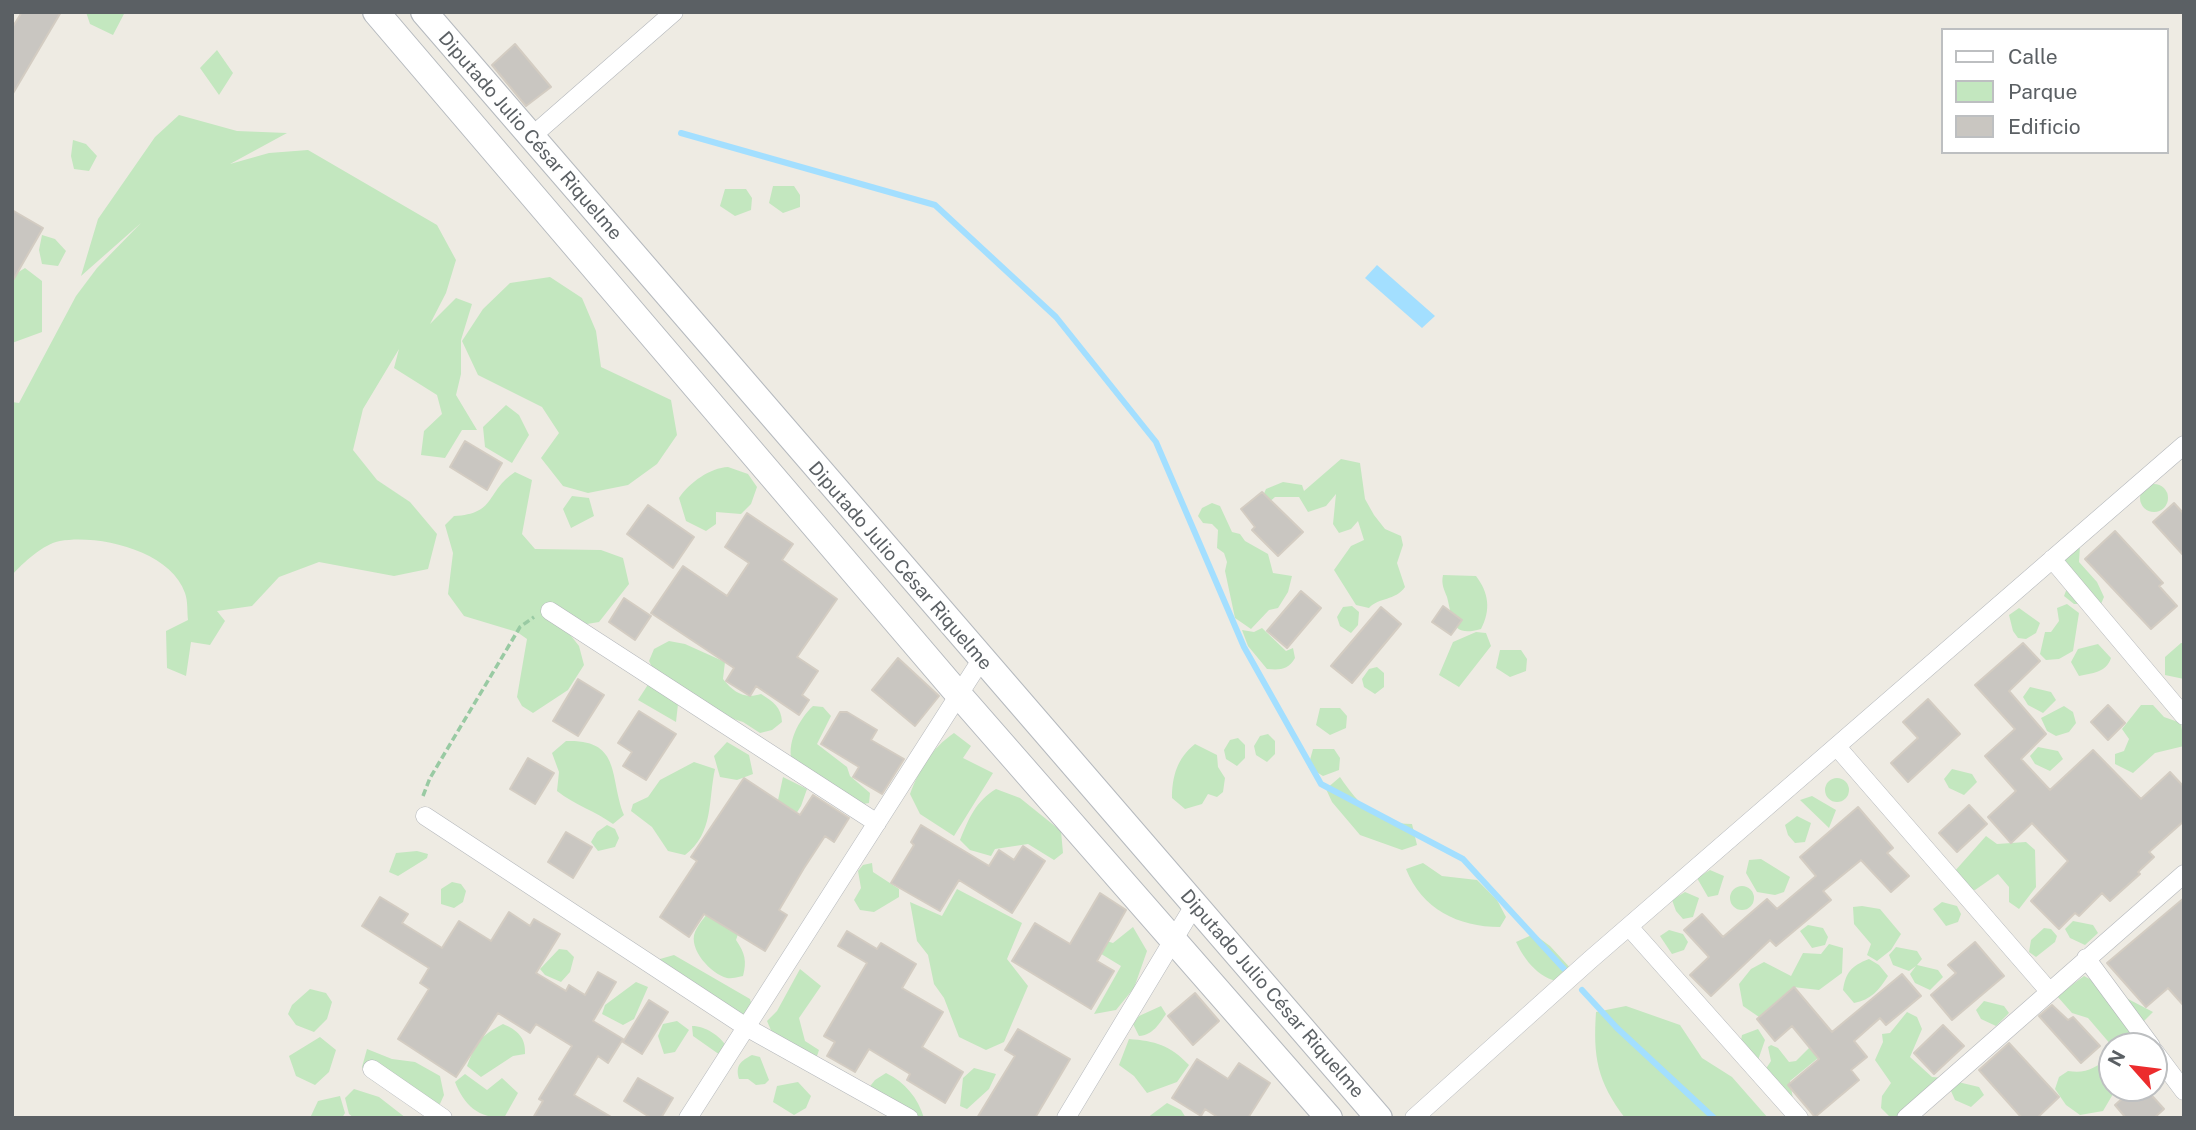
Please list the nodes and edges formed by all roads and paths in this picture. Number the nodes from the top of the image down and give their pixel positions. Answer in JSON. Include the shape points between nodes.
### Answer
{"nodes":[{"id":1,"x":376,"y":12,"type":"edge"},
{"id":2,"x":424,"y":12,"type":"edge"},
{"id":3,"x":674,"y":12,"type":"edge"},
{"id":4,"x":530,"y":137,"type":"junction"},
{"id":5,"x":2184,"y":445,"type":"edge"},
{"id":6,"x":2052,"y":559,"type":"junction"},
{"id":7,"x":550,"y":611,"type":"joint"},
{"id":8,"x":981,"y":660,"type":"junction"},
{"id":9,"x":959,"y":695,"type":"junction"},
{"id":10,"x":2184,"y":716,"type":"edge"},
{"id":11,"x":1838,"y":747,"type":"junction"},
{"id":12,"x":425,"y":816,"type":"joint"},
{"id":13,"x":877,"y":823,"type":"junction"},
{"id":14,"x":2184,"y":874,"type":"edge"},
{"id":15,"x":1195,"y":904,"type":"junction"},
{"id":16,"x":1630,"y":928,"type":"junction"},
{"id":17,"x":1174,"y":940,"type":"junction"},
{"id":18,"x":2086,"y":958,"type":"junction"},
{"id":19,"x":2049,"y":991,"type":"junction"},
{"id":20,"x":746,"y":1027,"type":"junction"},
{"id":21,"x":2141,"y":1032,"type":"edge"},
{"id":22,"x":372,"y":1069,"type":"dead end"},
{"id":23,"x":2168,"y":1070,"type":"edge"},
{"id":24,"x":2184,"y":1091,"type":"edge"},
{"id":25,"x":443,"y":1118,"type":"edge"},
{"id":26,"x":688,"y":1118,"type":"edge"},
{"id":27,"x":909,"y":1118,"type":"edge"},
{"id":28,"x":1066,"y":1118,"type":"edge"},
{"id":29,"x":1329,"y":1118,"type":"edge"},
{"id":30,"x":1379,"y":1118,"type":"edge"},
{"id":31,"x":1414,"y":1118,"type":"edge"},
{"id":32,"x":1799,"y":1118,"type":"edge"},
{"id":33,"x":1906,"y":1118,"type":"edge"}],
"edges":[{"from":1,"to":9,"type":"street","name":"Diputado Julio César Riquelme"},
{"from":2,"to":4,"type":"street","name":"Diputado Julio César Riquelme"},
{"from":3,"to":4,"type":"street"},
{"from":4,"to":8,"type":"street","name":"Diputado Julio César Riquelme"},
{"from":5,"to":6,"type":"street"},
{"from":6,"to":10,"type":"street"},
{"from":6,"to":11,"type":"street"},
{"from":7,"to":12,"type":"path","via":[[520,627],[430,778],[423,796]]},
{"from":7,"to":13,"type":"street"},
{"from":8,"to":9,"type":"street"},
{"from":8,"to":15,"type":"street","name":"Diputado Julio César Riquelme"},
{"from":9,"to":13,"type":"street"},
{"from":9,"to":17,"type":"street","name":"Diputado Julio César Riquelme"},
{"from":11,"to":16,"type":"street"},
{"from":11,"to":19,"type":"street"},
{"from":12,"to":20,"type":"street"},
{"from":13,"to":20,"type":"street"},
{"from":14,"to":18,"type":"street"},
{"from":15,"to":17,"type":"street"},
{"from":15,"to":30,"type":"street","name":"Diputado Julio César Riquelme"},
{"from":16,"to":31,"type":"street"},
{"from":16,"to":32,"type":"street"},
{"from":17,"to":28,"type":"street"},
{"from":17,"to":29,"type":"street","name":"Diputado Julio César Riquelme"},
{"from":18,"to":19,"type":"street"},
{"from":18,"to":21,"type":"street"},
{"from":19,"to":33,"type":"street"},
{"from":20,"to":26,"type":"street"},
{"from":20,"to":27,"type":"street"},
{"from":22,"to":25,"type":"street"},
{"from":23,"to":24,"type":"street"}]}
